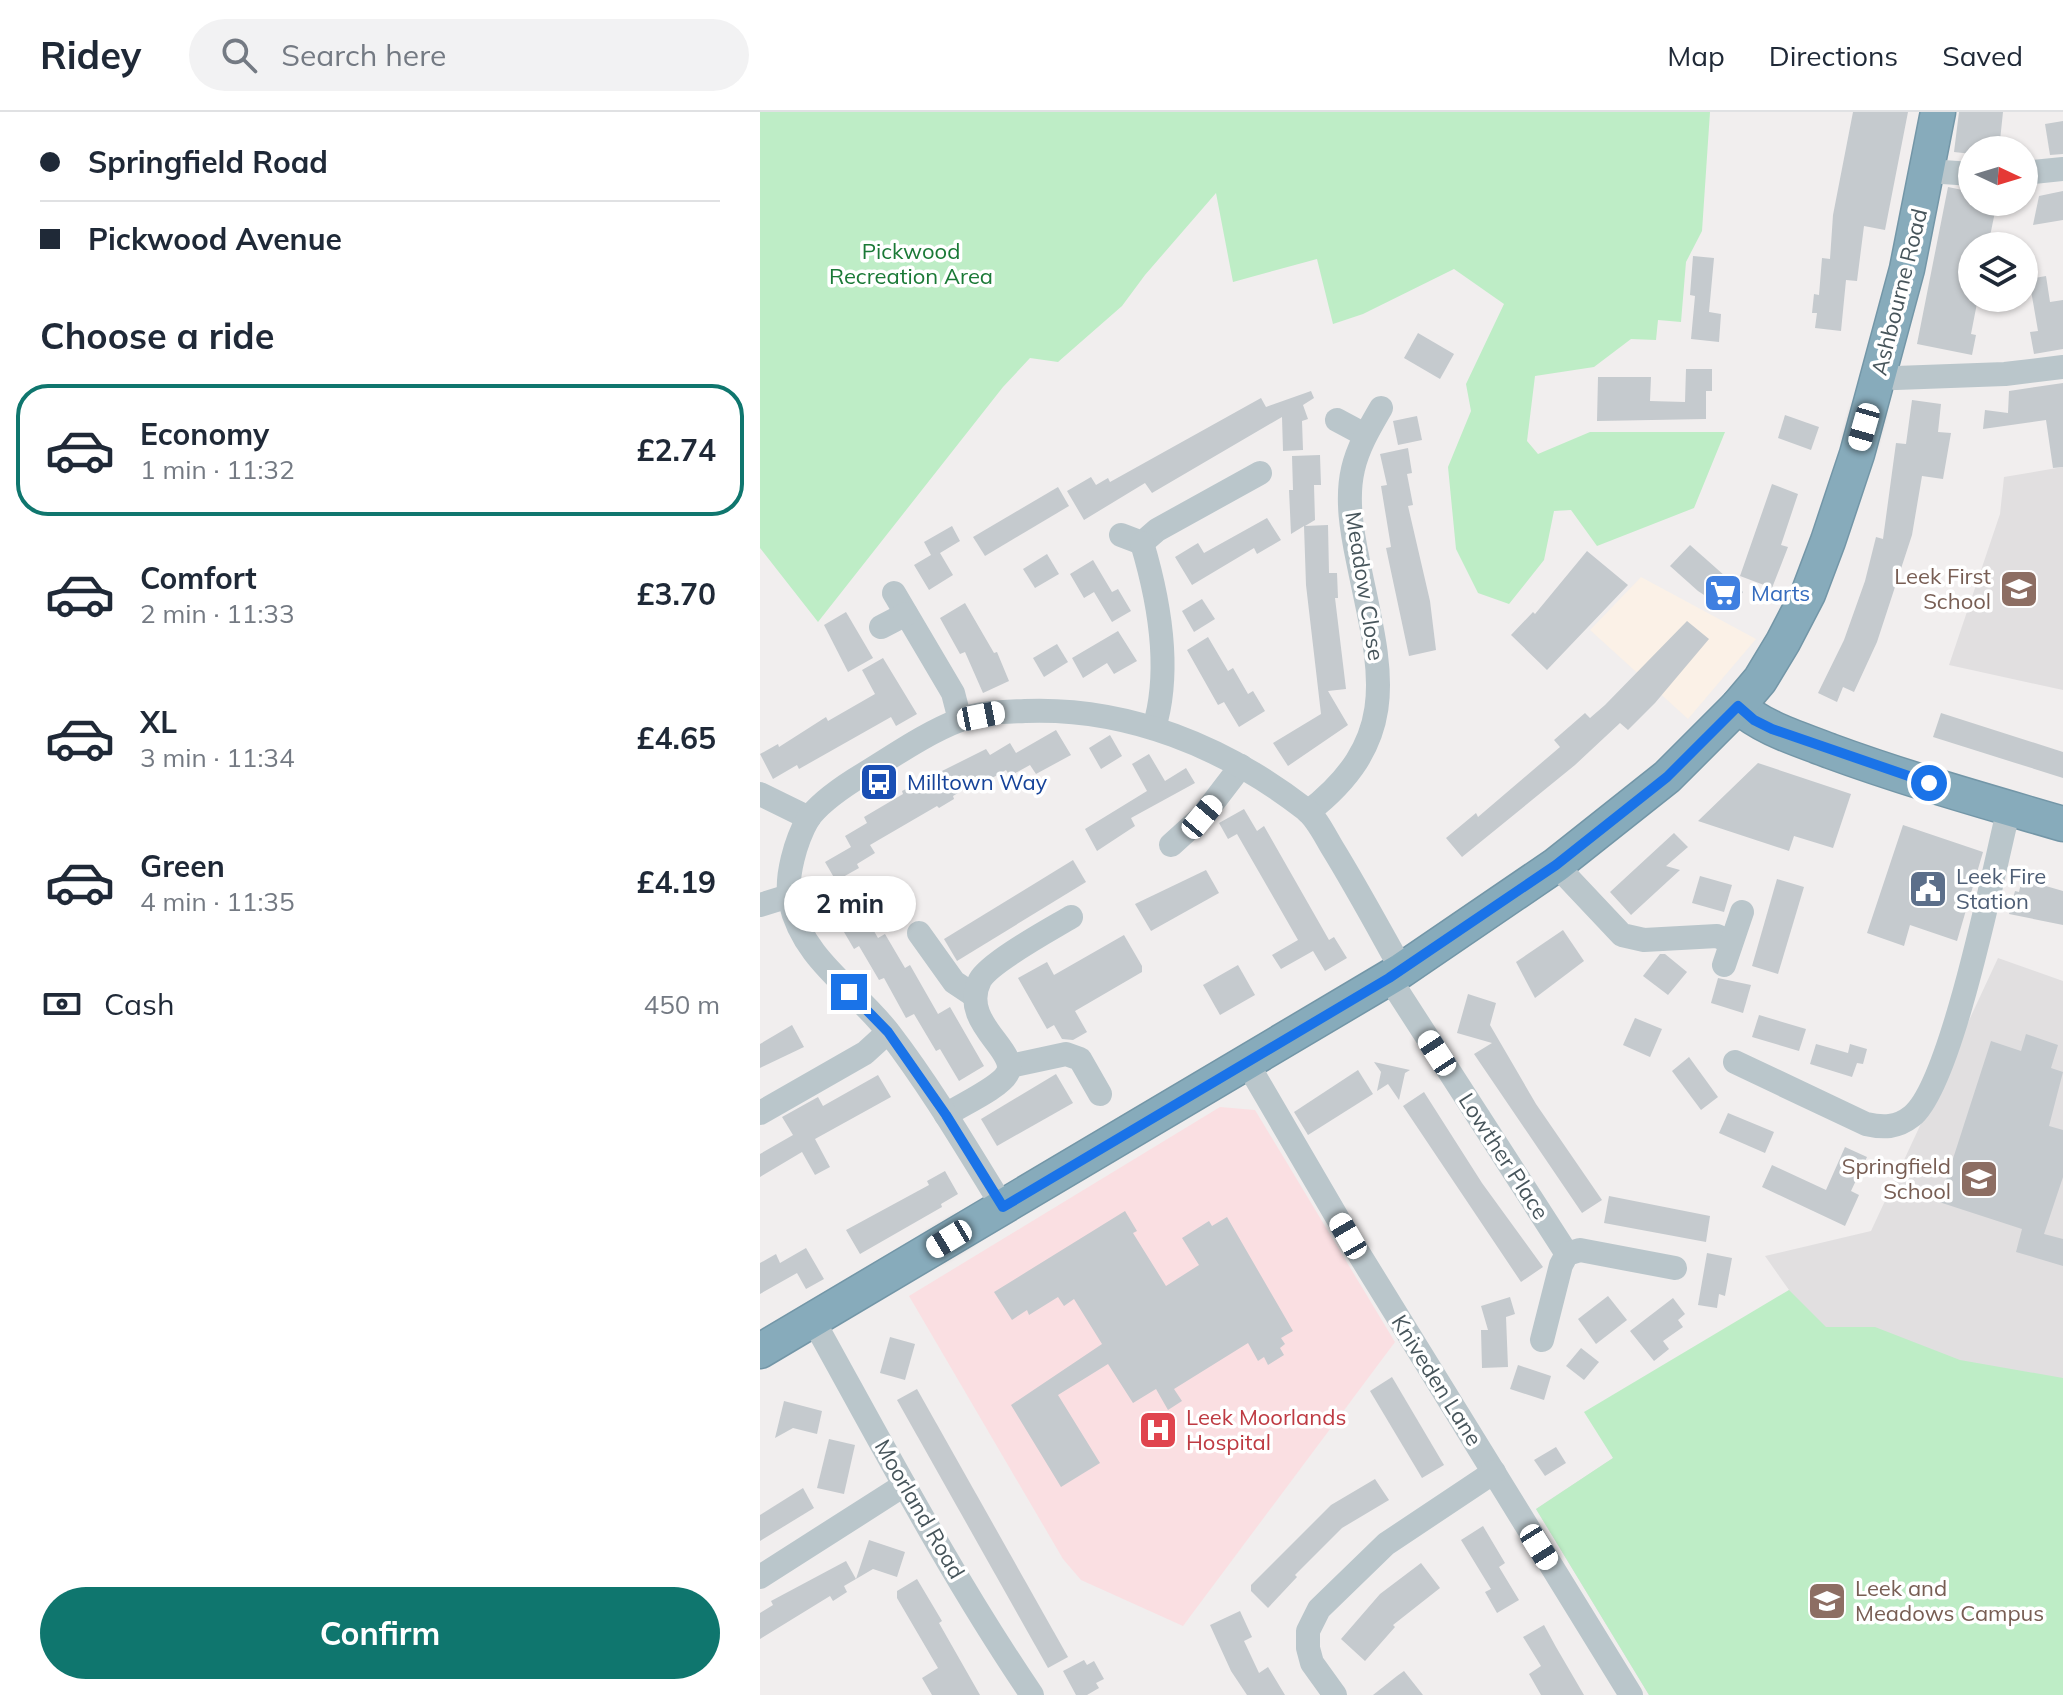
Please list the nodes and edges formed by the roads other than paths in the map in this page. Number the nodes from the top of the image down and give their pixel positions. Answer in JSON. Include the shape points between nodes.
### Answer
{"nodes":[{"id":1,"x":1938,"y":112,"type":"edge"},
{"id":2,"x":2063,"y":169,"type":"edge"},
{"id":3,"x":1928,"y":171,"type":"junction"},
{"id":4,"x":2038,"y":172,"type":"edge"},
{"id":5,"x":1958,"y":173,"type":"edge"},
{"id":6,"x":2063,"y":367,"type":"edge"},
{"id":7,"x":1879,"y":374,"type":"junction"},
{"id":8,"x":1381,"y":408,"type":"dead end"},
{"id":9,"x":1337,"y":420,"type":"dead end"},
{"id":10,"x":1365,"y":435,"type":"junction"},
{"id":11,"x":1251,"y":486,"type":"dead end"},
{"id":12,"x":881,"y":627,"type":"dead end"},
{"id":13,"x":1738,"y":706,"type":"junction"},
{"id":14,"x":960,"y":720,"type":"junction"},
{"id":15,"x":1154,"y":728,"type":"junction"},
{"id":16,"x":1241,"y":766,"type":"junction"},
{"id":17,"x":760,"y":794,"type":"edge"},
{"id":18,"x":2009,"y":808,"type":"junction"},
{"id":19,"x":1308,"y":812,"type":"junction"},
{"id":20,"x":809,"y":818,"type":"junction"},
{"id":21,"x":2063,"y":824,"type":"edge"},
{"id":22,"x":1170,"y":844,"type":"dead end"},
{"id":23,"x":1556,"y":865,"type":"junction"},
{"id":24,"x":789,"y":896,"type":"junction"},
{"id":25,"x":760,"y":905,"type":"edge"},
{"id":26,"x":1742,"y":912,"type":"dead end"},
{"id":27,"x":1063,"y":932,"type":"dead end"},
{"id":28,"x":919,"y":933,"type":"dead end"},
{"id":29,"x":1731,"y":942,"type":"junction"},
{"id":30,"x":1724,"y":965,"type":"dead end"},
{"id":31,"x":1395,"y":974,"type":"junction"},
{"id":32,"x":975,"y":996,"type":"junction"},
{"id":33,"x":888,"y":1032,"type":"junction"},
{"id":34,"x":1735,"y":1062,"type":"dead end"},
{"id":35,"x":1247,"y":1063,"type":"junction"},
{"id":36,"x":1010,"y":1066,"type":"junction"},
{"id":37,"x":1100,"y":1094,"type":"dead end"},
{"id":38,"x":760,"y":1113,"type":"edge"},
{"id":39,"x":946,"y":1115,"type":"junction"},
{"id":40,"x":1003,"y":1207,"type":"junction"},
{"id":41,"x":1567,"y":1254,"type":"junction"},
{"id":42,"x":1675,"y":1268,"type":"dead end"},
{"id":43,"x":813,"y":1320,"type":"junction"},
{"id":44,"x":1542,"y":1340,"type":"dead end"},
{"id":45,"x":760,"y":1351,"type":"edge"},
{"id":46,"x":1494,"y":1472,"type":"junction"},
{"id":47,"x":904,"y":1485,"type":"junction"},
{"id":48,"x":760,"y":1577,"type":"edge"},
{"id":49,"x":1032,"y":1695,"type":"edge"},
{"id":50,"x":1335,"y":1695,"type":"edge"},
{"id":51,"x":1631,"y":1695,"type":"edge"}],
"edges":[{"from":1,"to":3,"type":"highway","name":"Ashbourne Road"},
{"from":2,"to":4,"type":"street"},
{"from":3,"to":5,"type":"street"},
{"from":3,"to":7,"type":"highway","name":"Ashbourne Road"},
{"from":6,"to":7,"type":"street","via":[[1911,378]]},
{"from":7,"to":13,"type":"highway","name":"Ashbourne Road","via":[[1808,594],[1760,680]]},
{"from":8,"to":10,"type":"street","name":"Meadow Close"},
{"from":9,"to":10,"type":"street"},
{"from":10,"to":19,"type":"street","name":"Meadow Close","via":[[1352,471],[1350,526],[1378,660],[1375,724],[1360,759]]},
{"from":11,"to":15,"type":"street","via":[[1131,539],[1151,573],[1164,672]]},
{"from":12,"to":14,"type":"street","via":[[900,603],[953,693]]},
{"from":13,"to":18,"type":"highway","via":[[1772,729]]},
{"from":13,"to":23,"type":"highway","name":"Ashbourne Road","via":[[1667,777]]},
{"from":14,"to":15,"type":"street","via":[[1002,712],[1070,711]]},
{"from":14,"to":20,"type":"street","via":[[844,786]]},
{"from":15,"to":16,"type":"street"},
{"from":16,"to":19,"type":"street"},
{"from":16,"to":22,"type":"street","via":[[1202,817]]},
{"from":17,"to":20,"type":"street"},
{"from":18,"to":21,"type":"highway"},
{"from":18,"to":34,"type":"street","via":[[1947,1052],[1928,1096],[1913,1115],[1883,1128],[1866,1124],[1767,1091]]},
{"from":19,"to":31,"type":"street","name":"Lowther Place","via":[[1344,867]]},
{"from":20,"to":24,"type":"street"},
{"from":23,"to":29,"type":"street","via":[[1622,935],[1644,940],[1717,936]]},
{"from":23,"to":31,"type":"highway","name":"Ashbourne Road"},
{"from":24,"to":25,"type":"street"},
{"from":24,"to":33,"type":"street","via":[[809,948]]},
{"from":26,"to":29,"type":"street"},
{"from":27,"to":32,"type":"street","via":[[994,966],[981,978]]},
{"from":28,"to":32,"type":"street","via":[[954,982]]},
{"from":29,"to":30,"type":"street"},
{"from":31,"to":35,"type":"highway","name":"Ashbourne Road"},
{"from":31,"to":41,"type":"street","name":"Lowther Place"},
{"from":32,"to":36,"type":"street","via":[[981,1024]]},
{"from":33,"to":38,"type":"street","via":[[865,1053]]},
{"from":33,"to":39,"type":"street"},
{"from":35,"to":40,"type":"highway","name":"Ashbourne Road"},
{"from":35,"to":46,"type":"street","name":"Kniveden Lane"},
{"from":36,"to":37,"type":"street","via":[[1066,1054],[1080,1059]]},
{"from":36,"to":39,"type":"street","via":[[997,1083]]},
{"from":39,"to":40,"type":"street"},
{"from":40,"to":43,"type":"highway","name":"Ashbourne Road"},
{"from":41,"to":42,"type":"street","via":[[1580,1250]]},
{"from":41,"to":44,"type":"street"},
{"from":43,"to":45,"type":"highway","name":"Ashbourne Road"},
{"from":43,"to":47,"type":"street","name":"Moorland Road"},
{"from":46,"to":50,"type":"street","via":[[1386,1544],[1319,1609],[1308,1631],[1308,1648],[1312,1663]]},
{"from":46,"to":51,"type":"street","name":"Kniveden Lane"},
{"from":47,"to":48,"type":"street"},
{"from":47,"to":49,"type":"street","name":"Moorland Road"}]}
